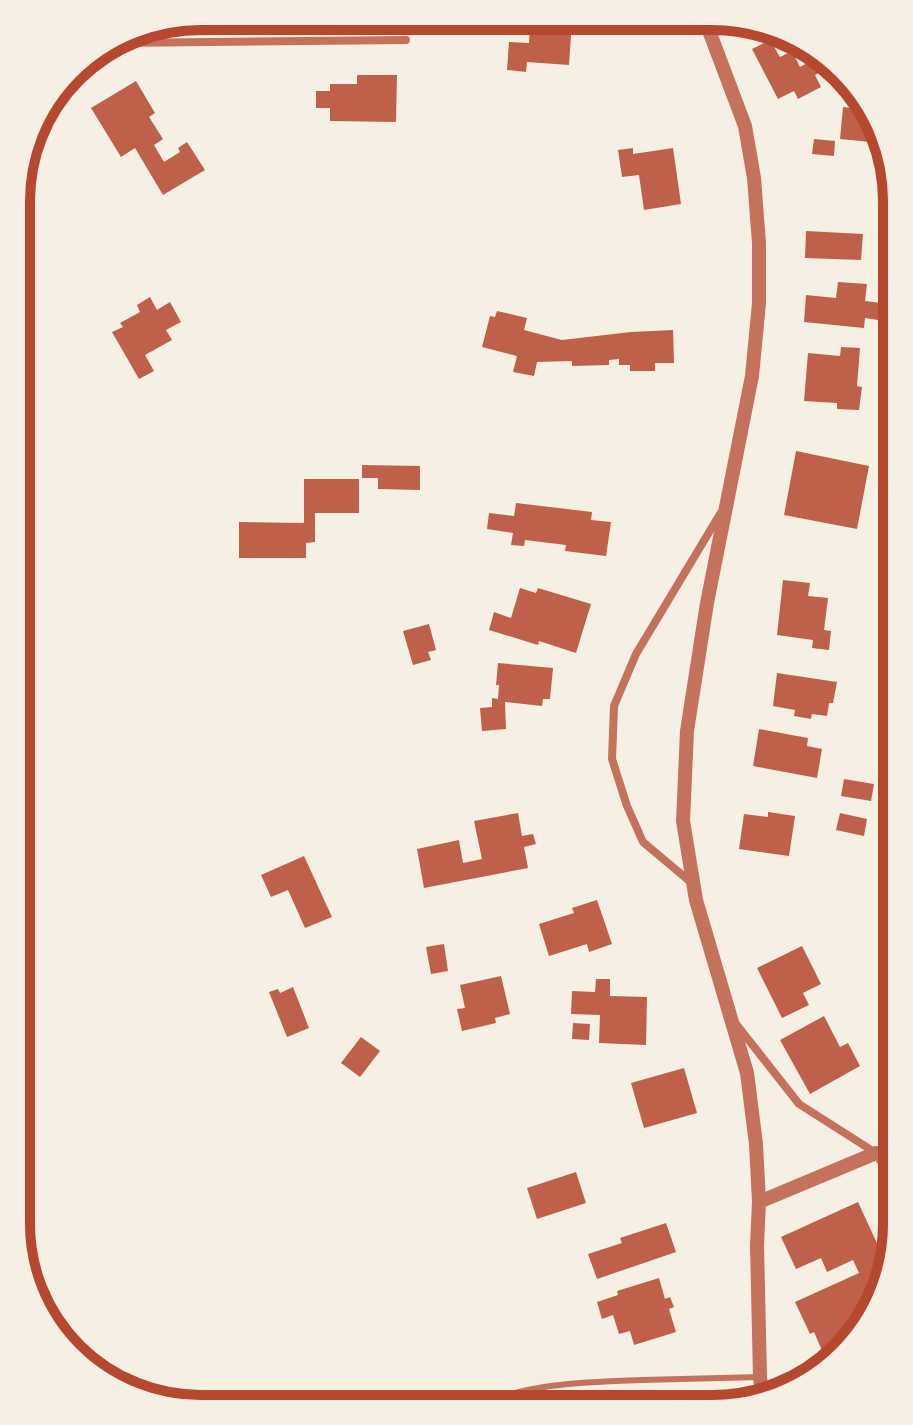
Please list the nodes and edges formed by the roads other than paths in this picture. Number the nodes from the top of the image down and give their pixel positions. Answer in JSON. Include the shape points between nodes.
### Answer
{"nodes":[{"id":1,"x":709,"y":30,"type":"edge"},
{"id":2,"x":406,"y":40,"type":"dead end"},
{"id":3,"x":137,"y":43,"type":"edge"},
{"id":4,"x":726,"y":504,"type":"junction"},
{"id":5,"x":693,"y":885,"type":"junction"},
{"id":6,"x":730,"y":1017,"type":"junction"},
{"id":7,"x":876,"y":1153,"type":"junction"},
{"id":8,"x":883,"y":1165,"type":"edge"},
{"id":9,"x":759,"y":1202,"type":"junction"},
{"id":10,"x":760,"y":1377,"type":"junction"},
{"id":11,"x":761,"y":1388,"type":"edge"},
{"id":12,"x":508,"y":1395,"type":"edge"}],
"edges":[{"from":1,"to":4,"type":"street","via":[[745,126],[759,243],[752,376]]},
{"from":2,"to":3,"type":"street"},
{"from":4,"to":5,"type":"street","via":[[687,731],[683,821]]},
{"from":4,"to":5,"type":"street","via":[[636,654],[614,706],[612,759],[627,806],[643,842]]},
{"from":5,"to":6,"type":"street"},
{"from":6,"to":7,"type":"street","via":[[799,1104]]},
{"from":6,"to":9,"type":"street","via":[[747,1073]]},
{"from":7,"to":8,"type":"street"},
{"from":7,"to":9,"type":"street"},
{"from":9,"to":10,"type":"street"},
{"from":10,"to":11,"type":"street"},
{"from":10,"to":12,"type":"lane","via":[[570,1382]]}]}
